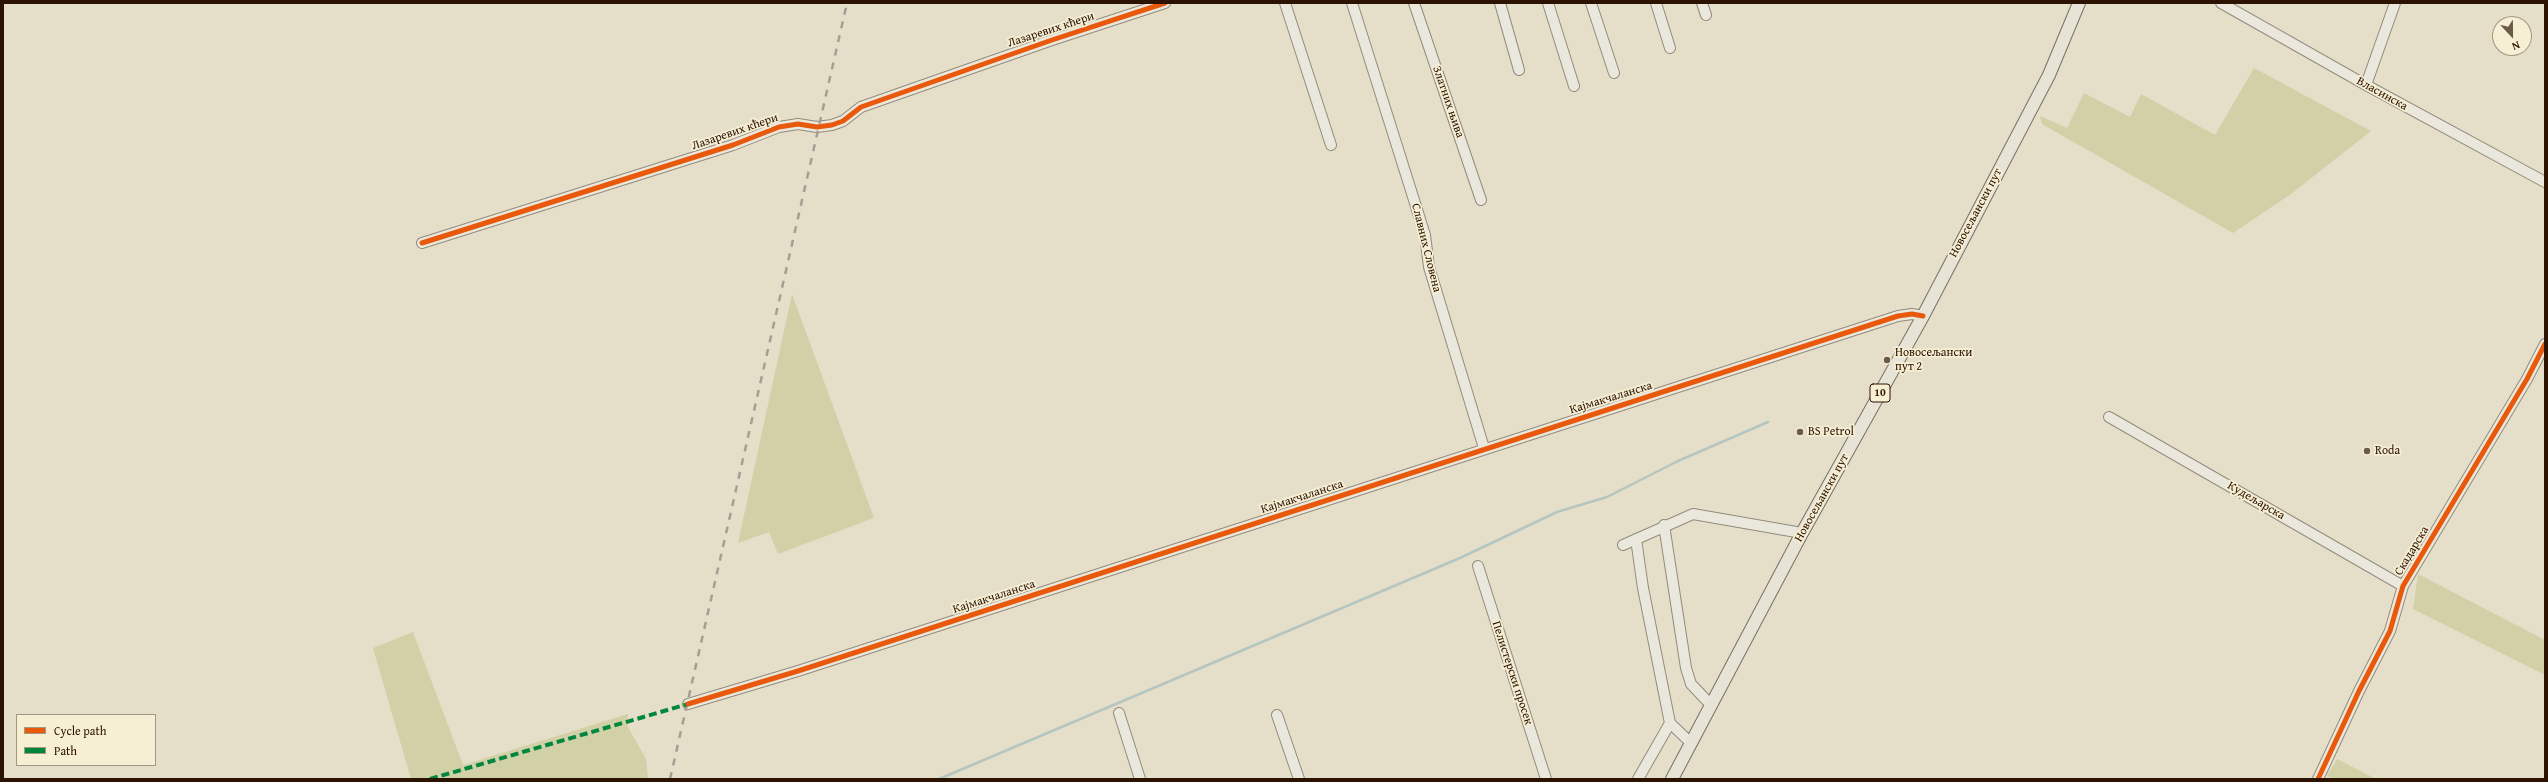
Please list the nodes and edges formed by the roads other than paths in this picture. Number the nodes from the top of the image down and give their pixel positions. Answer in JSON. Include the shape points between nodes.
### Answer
{"nodes":[{"id":1,"x":1165,"y":3,"type":"edge"},
{"id":2,"x":1285,"y":3,"type":"edge"},
{"id":3,"x":1352,"y":3,"type":"edge"},
{"id":4,"x":1414,"y":3,"type":"edge"},
{"id":5,"x":1500,"y":3,"type":"edge"},
{"id":6,"x":1548,"y":3,"type":"edge"},
{"id":7,"x":1592,"y":3,"type":"edge"},
{"id":8,"x":1656,"y":3,"type":"edge"},
{"id":9,"x":1702,"y":3,"type":"edge"},
{"id":10,"x":2079,"y":3,"type":"edge"},
{"id":11,"x":2221,"y":3,"type":"edge"},
{"id":12,"x":2395,"y":3,"type":"edge"},
{"id":13,"x":1706,"y":15,"type":"dead end"},
{"id":14,"x":1670,"y":48,"type":"dead end"},
{"id":15,"x":1519,"y":70,"type":"dead end"},
{"id":16,"x":1614,"y":73,"type":"dead end"},
{"id":17,"x":2366,"y":85,"type":"junction"},
{"id":18,"x":1574,"y":86,"type":"dead end"},
{"id":19,"x":1331,"y":145,"type":"dead end"},
{"id":20,"x":2545,"y":182,"type":"edge"},
{"id":21,"x":1481,"y":200,"type":"dead end"},
{"id":22,"x":422,"y":243,"type":"dead end"},
{"id":23,"x":1923,"y":316,"type":"junction"},
{"id":24,"x":2545,"y":344,"type":"edge"},
{"id":25,"x":2109,"y":417,"type":"dead end"},
{"id":26,"x":1484,"y":448,"type":"junction"},
{"id":27,"x":1664,"y":526,"type":"junction"},
{"id":28,"x":1802,"y":533,"type":"junction"},
{"id":29,"x":1636,"y":539,"type":"junction"},
{"id":30,"x":1622,"y":545,"type":"dead end"},
{"id":31,"x":1478,"y":566,"type":"dead end"},
{"id":32,"x":2403,"y":586,"type":"junction"},
{"id":33,"x":688,"y":704,"type":"dead end"},
{"id":34,"x":1711,"y":705,"type":"junction"},
{"id":35,"x":1119,"y":713,"type":"dead end"},
{"id":36,"x":1277,"y":715,"type":"dead end"},
{"id":37,"x":1670,"y":722,"type":"junction"},
{"id":38,"x":1692,"y":743,"type":"junction"},
{"id":39,"x":1140,"y":779,"type":"edge"},
{"id":40,"x":1299,"y":779,"type":"edge"},
{"id":41,"x":1546,"y":779,"type":"edge"},
{"id":42,"x":1638,"y":779,"type":"edge"},
{"id":43,"x":1672,"y":779,"type":"edge"},
{"id":44,"x":2318,"y":779,"type":"edge"}],
"edges":[{"from":1,"to":22,"type":"street","name":"Лазаревих кћери","via":[[872,103],[860,108],[843,121],[817,127],[798,124],[779,127]]},
{"from":2,"to":19,"type":"street"},
{"from":3,"to":26,"type":"street","name":"Славних Словена","via":[[1425,235],[1429,267]]},
{"from":4,"to":21,"type":"street","name":"Златних њива"},
{"from":5,"to":15,"type":"street"},
{"from":6,"to":18,"type":"street"},
{"from":7,"to":16,"type":"street"},
{"from":8,"to":14,"type":"street"},
{"from":9,"to":13,"type":"street"},
{"from":10,"to":23,"type":"main road","name":"Новосељански пут","number":"10","via":[[2049,75]]},
{"from":11,"to":17,"type":"street","name":"Власинска"},
{"from":12,"to":17,"type":"street"},
{"from":17,"to":20,"type":"street","name":"Власинска"},
{"from":23,"to":26,"type":"street","name":"Кајмакчаланска","via":[[1898,316]]},
{"from":23,"to":28,"type":"main road","name":"Новосељански пут","number":"10"},
{"from":24,"to":32,"type":"street","name":"Скадарска","via":[[2527,379]]},
{"from":25,"to":32,"type":"street","name":"Кудељарска"},
{"from":26,"to":33,"type":"street","name":"Кајмакчаланска","via":[[805,669]]},
{"from":27,"to":28,"type":"street","via":[[1696,514]]},
{"from":27,"to":29,"type":"street"},
{"from":27,"to":34,"type":"street","via":[[1686,668],[1692,684]]},
{"from":28,"to":34,"type":"main road","name":"Новосељански пут","number":"10"},
{"from":29,"to":30,"type":"street"},
{"from":29,"to":37,"type":"street","via":[[1642,588]]},
{"from":31,"to":41,"type":"street","name":"Пелистерски просек"},
{"from":32,"to":44,"type":"street","name":"Скадарска","via":[[2390,631]]},
{"from":34,"to":38,"type":"main road","name":"Новосељански пут","number":"10"},
{"from":35,"to":39,"type":"street"},
{"from":36,"to":40,"type":"street"},
{"from":37,"to":38,"type":"street"},
{"from":37,"to":42,"type":"street"},
{"from":38,"to":43,"type":"main road","name":"Новосељански пут","number":"10"}]}
